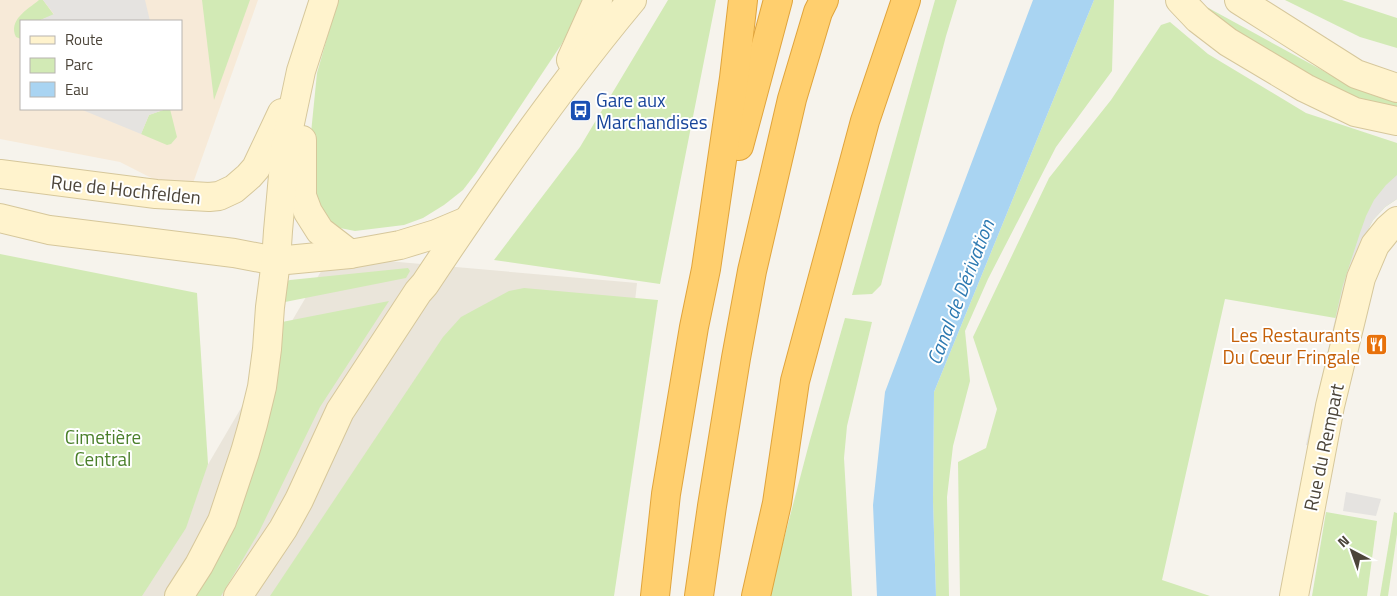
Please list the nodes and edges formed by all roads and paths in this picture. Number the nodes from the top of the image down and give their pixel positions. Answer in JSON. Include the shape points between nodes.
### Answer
{"nodes":[{"id":1,"x":324,"y":0,"type":"edge"},
{"id":2,"x":598,"y":0,"type":"edge"},
{"id":3,"x":632,"y":0,"type":"edge"},
{"id":4,"x":743,"y":0,"type":"edge"},
{"id":5,"x":749,"y":0,"type":"edge"},
{"id":6,"x":778,"y":0,"type":"edge"},
{"id":7,"x":906,"y":0,"type":"edge"},
{"id":8,"x":1180,"y":0,"type":"edge"},
{"id":9,"x":1239,"y":0,"type":"edge"},
{"id":10,"x":821,"y":4,"type":"edge"},
{"id":11,"x":738,"y":40,"type":"junction"},
{"id":12,"x":301,"y":72,"type":"junction"},
{"id":13,"x":1397,"y":88,"type":"edge"},
{"id":14,"x":551,"y":102,"type":"junction"},
{"id":15,"x":1397,"y":121,"type":"edge"},
{"id":16,"x":0,"y":174,"type":"edge"},
{"id":17,"x":0,"y":218,"type":"edge"},
{"id":18,"x":467,"y":221,"type":"junction"},
{"id":19,"x":1397,"y":221,"type":"edge"},
{"id":20,"x":350,"y":254,"type":"junction"},
{"id":21,"x":276,"y":261,"type":"junction"},
{"id":22,"x":706,"y":270,"type":"junction"},
{"id":23,"x":179,"y":596,"type":"edge"},
{"id":24,"x":238,"y":596,"type":"edge"},
{"id":25,"x":655,"y":596,"type":"edge"},
{"id":26,"x":699,"y":596,"type":"edge"},
{"id":27,"x":756,"y":596,"type":"edge"},
{"id":28,"x":1294,"y":596,"type":"edge"}],
"edges":[{"from":1,"to":12,"type":"main road"},
{"from":2,"to":14,"type":"main road"},
{"from":3,"to":14,"type":"main road"},
{"from":4,"to":11,"type":"highway"},
{"from":5,"to":11,"type":"highway"},
{"from":6,"to":22,"type":"highway"},
{"from":7,"to":27,"type":"highway","via":[[865,121],[795,381],[777,502]]},
{"from":8,"to":15,"type":"main road","via":[[1228,42],[1305,88],[1355,112]]},
{"from":9,"to":13,"type":"main road","via":[[1356,74]]},
{"from":10,"to":26,"type":"highway","via":[[792,99],[752,271]]},
{"from":11,"to":22,"type":"highway"},
{"from":12,"to":16,"type":"main road","name":"Rue de Hochfelden","via":[[256,168],[234,188],[218,196],[156,194]]},
{"from":12,"to":20,"type":"main road","via":[[302,196],[320,231]]},
{"from":12,"to":21,"type":"main road","via":[[286,142]]},
{"from":14,"to":18,"type":"main road"},
{"from":17,"to":21,"type":"main road","via":[[50,230]]},
{"from":18,"to":20,"type":"main road","via":[[400,245]]},
{"from":18,"to":24,"type":"main road","via":[[340,411],[299,500]]},
{"from":19,"to":28,"type":"main road","name":"Rue du Rempart","via":[[1376,244],[1361,278],[1326,425]]},
{"from":20,"to":21,"type":"main road"},
{"from":21,"to":23,"type":"main road","via":[[262,387],[246,452],[222,521],[200,565]]},
{"from":22,"to":25,"type":"highway","via":[[666,494]]}]}
